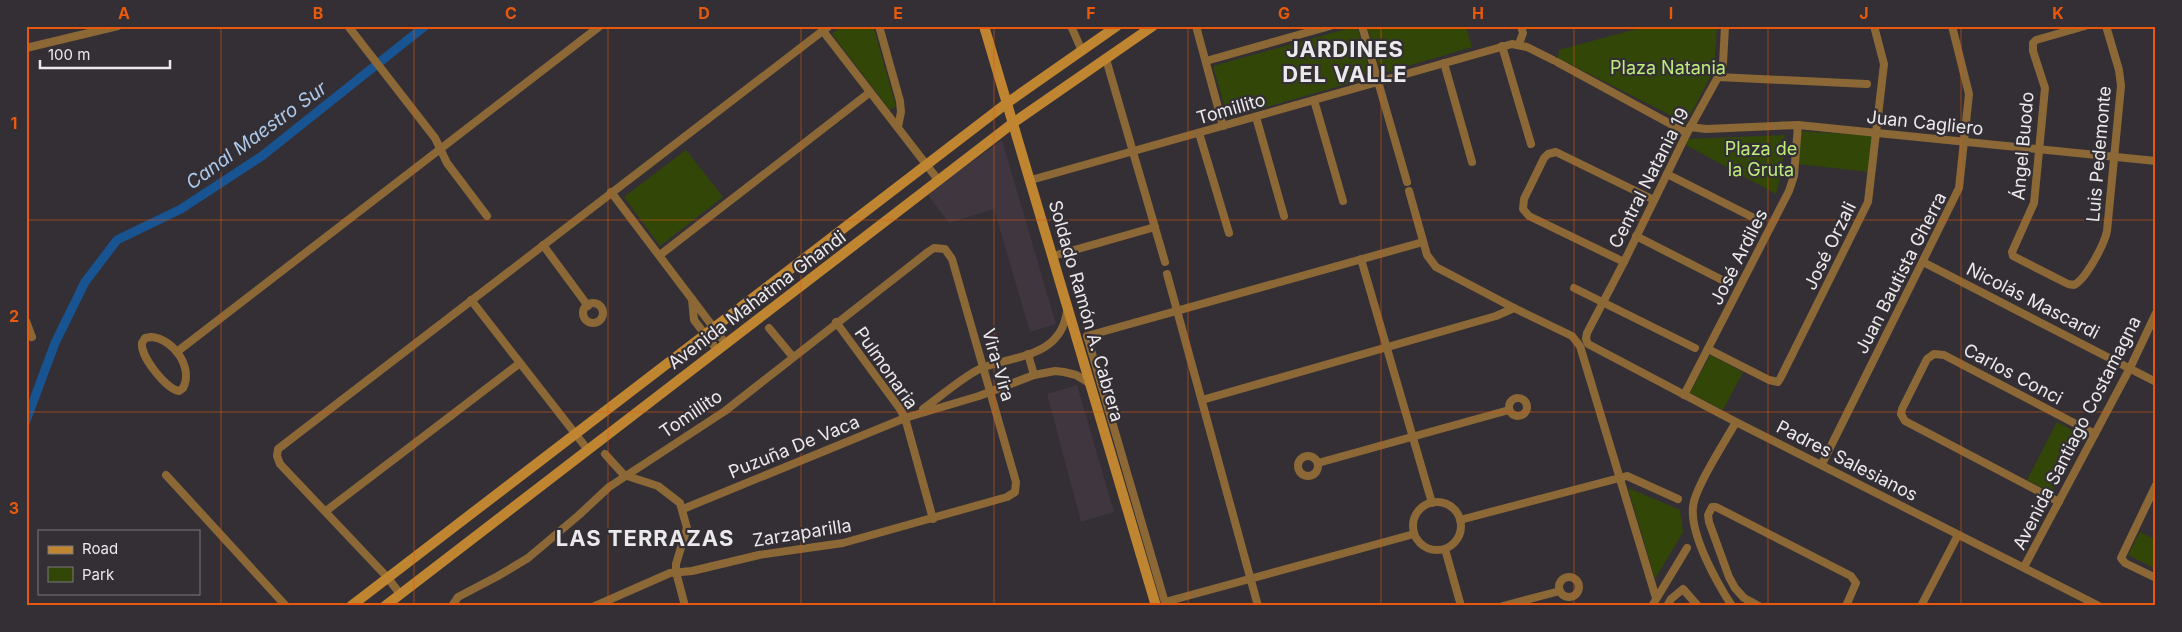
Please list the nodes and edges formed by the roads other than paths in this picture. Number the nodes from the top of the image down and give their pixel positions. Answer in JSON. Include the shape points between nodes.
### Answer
{"nodes":[{"id":1,"x":118,"y":26,"type":"edge"},
{"id":2,"x":348,"y":26,"type":"edge"},
{"id":3,"x":600,"y":26,"type":"edge"},
{"id":4,"x":879,"y":26,"type":"edge"},
{"id":5,"x":984,"y":26,"type":"edge"},
{"id":6,"x":1071,"y":26,"type":"edge"},
{"id":7,"x":1118,"y":26,"type":"edge"},
{"id":8,"x":1153,"y":26,"type":"edge"},
{"id":9,"x":1196,"y":26,"type":"edge"},
{"id":10,"x":1330,"y":26,"type":"edge"},
{"id":11,"x":1362,"y":26,"type":"edge"},
{"id":12,"x":1521,"y":26,"type":"edge"},
{"id":13,"x":1725,"y":26,"type":"edge"},
{"id":14,"x":1874,"y":26,"type":"edge"},
{"id":15,"x":1952,"y":26,"type":"edge"},
{"id":16,"x":2085,"y":26,"type":"edge"},
{"id":17,"x":2106,"y":26,"type":"edge"},
{"id":18,"x":826,"y":29,"type":"edge"},
{"id":19,"x":1519,"y":44,"type":"junction"},
{"id":20,"x":1502,"y":46,"type":"junction"},
{"id":21,"x":26,"y":48,"type":"edge"},
{"id":22,"x":1082,"y":51,"type":"junction"},
{"id":23,"x":1106,"y":59,"type":"junction"},
{"id":24,"x":1206,"y":61,"type":"junction"},
{"id":25,"x":1444,"y":63,"type":"junction"},
{"id":26,"x":1718,"y":77,"type":"junction"},
{"id":27,"x":1378,"y":81,"type":"junction"},
{"id":28,"x":1867,"y":84,"type":"dead end"},
{"id":29,"x":869,"y":93,"type":"junction"},
{"id":30,"x":1314,"y":100,"type":"junction"},
{"id":31,"x":1007,"y":103,"type":"junction"},
{"id":32,"x":1256,"y":117,"type":"junction"},
{"id":33,"x":1013,"y":123,"type":"junction"},
{"id":34,"x":1223,"y":126,"type":"junction"},
{"id":35,"x":1798,"y":126,"type":"junction"},
{"id":36,"x":898,"y":127,"type":"junction"},
{"id":37,"x":1689,"y":130,"type":"junction"},
{"id":38,"x":1199,"y":133,"type":"junction"},
{"id":39,"x":1877,"y":133,"type":"junction"},
{"id":40,"x":1964,"y":142,"type":"junction"},
{"id":41,"x":1531,"y":144,"type":"dead end"},
{"id":42,"x":440,"y":150,"type":"junction"},
{"id":43,"x":2039,"y":150,"type":"junction"},
{"id":44,"x":1133,"y":152,"type":"junction"},
{"id":45,"x":2115,"y":158,"type":"junction"},
{"id":46,"x":1472,"y":162,"type":"dead end"},
{"id":47,"x":2156,"y":162,"type":"edge"},
{"id":48,"x":928,"y":165,"type":"junction"},
{"id":49,"x":1667,"y":174,"type":"junction"},
{"id":50,"x":1031,"y":180,"type":"junction"},
{"id":51,"x":939,"y":181,"type":"junction"},
{"id":52,"x":1407,"y":182,"type":"dead end"},
{"id":53,"x":1409,"y":191,"type":"dead end"},
{"id":54,"x":612,"y":192,"type":"junction"},
{"id":55,"x":1654,"y":200,"type":"junction"},
{"id":56,"x":1343,"y":201,"type":"dead end"},
{"id":57,"x":487,"y":216,"type":"dead end"},
{"id":58,"x":1284,"y":216,"type":"dead end"},
{"id":59,"x":1760,"y":221,"type":"dead end"},
{"id":60,"x":1154,"y":226,"type":"junction"},
{"id":61,"x":1229,"y":233,"type":"dead end"},
{"id":62,"x":1636,"y":236,"type":"junction"},
{"id":63,"x":1423,"y":242,"type":"junction"},
{"id":64,"x":542,"y":245,"type":"junction"},
{"id":65,"x":945,"y":250,"type":"joint"},
{"id":66,"x":660,"y":255,"type":"junction"},
{"id":67,"x":1053,"y":256,"type":"junction"},
{"id":68,"x":1362,"y":259,"type":"junction"},
{"id":69,"x":1165,"y":262,"type":"dead end"},
{"id":70,"x":1624,"y":262,"type":"junction"},
{"id":71,"x":1923,"y":262,"type":"junction"},
{"id":72,"x":1167,"y":274,"type":"dead end"},
{"id":73,"x":2082,"y":280,"type":"joint"},
{"id":74,"x":1726,"y":282,"type":"dead end"},
{"id":75,"x":1574,"y":288,"type":"dead end"},
{"id":76,"x":471,"y":300,"type":"junction"},
{"id":77,"x":1603,"y":302,"type":"junction"},
{"id":78,"x":588,"y":306,"type":"dead end"},
{"id":79,"x":1068,"y":306,"type":"junction"},
{"id":80,"x":1514,"y":308,"type":"junction"},
{"id":81,"x":1177,"y":310,"type":"junction"},
{"id":82,"x":2156,"y":313,"type":"edge"},
{"id":83,"x":26,"y":321,"type":"edge"},
{"id":84,"x":836,"y":322,"type":"junction"},
{"id":85,"x":769,"y":328,"type":"dead end"},
{"id":86,"x":710,"y":332,"type":"junction"},
{"id":87,"x":32,"y":337,"type":"dead end"},
{"id":88,"x":1586,"y":339,"type":"joint"},
{"id":89,"x":1386,"y":347,"type":"junction"},
{"id":90,"x":722,"y":348,"type":"junction"},
{"id":91,"x":1695,"y":348,"type":"dead end"},
{"id":92,"x":1708,"y":349,"type":"junction"},
{"id":93,"x":178,"y":351,"type":"junction"},
{"id":94,"x":1028,"y":354,"type":"junction"},
{"id":95,"x":793,"y":357,"type":"junction"},
{"id":96,"x":520,"y":363,"type":"junction"},
{"id":97,"x":984,"y":367,"type":"junction"},
{"id":98,"x":2130,"y":368,"type":"junction"},
{"id":99,"x":1034,"y":375,"type":"junction"},
{"id":100,"x":2156,"y":382,"type":"edge"},
{"id":101,"x":1091,"y":384,"type":"junction"},
{"id":102,"x":990,"y":392,"type":"junction"},
{"id":103,"x":1684,"y":395,"type":"junction"},
{"id":104,"x":1202,"y":400,"type":"junction"},
{"id":105,"x":1509,"y":410,"type":"dead end"},
{"id":106,"x":917,"y":413,"type":"junction"},
{"id":107,"x":905,"y":418,"type":"junction"},
{"id":108,"x":1736,"y":422,"type":"junction"},
{"id":109,"x":576,"y":434,"type":"junction"},
{"id":110,"x":2095,"y":434,"type":"junction"},
{"id":111,"x":1413,"y":437,"type":"junction"},
{"id":112,"x":588,"y":450,"type":"junction"},
{"id":113,"x":605,"y":454,"type":"dead end"},
{"id":114,"x":1318,"y":463,"type":"dead end"},
{"id":115,"x":1822,"y":464,"type":"junction"},
{"id":116,"x":166,"y":475,"type":"dead end"},
{"id":117,"x":624,"y":475,"type":"junction"},
{"id":118,"x":1620,"y":477,"type":"junction"},
{"id":119,"x":2156,"y":485,"type":"edge"},
{"id":120,"x":1015,"y":492,"type":"joint"},
{"id":121,"x":1678,"y":498,"type":"dead end"},
{"id":122,"x":1432,"y":502,"type":"junction"},
{"id":123,"x":2060,"y":502,"type":"junction"},
{"id":124,"x":683,"y":509,"type":"junction"},
{"id":125,"x":326,"y":512,"type":"junction"},
{"id":126,"x":933,"y":519,"type":"junction"},
{"id":127,"x":1460,"y":520,"type":"junction"},
{"id":128,"x":1414,"y":534,"type":"junction"},
{"id":129,"x":1958,"y":535,"type":"junction"},
{"id":130,"x":1688,"y":548,"type":"dead end"},
{"id":131,"x":1445,"y":549,"type":"junction"},
{"id":132,"x":2024,"y":567,"type":"junction"},
{"id":133,"x":676,"y":572,"type":"junction"},
{"id":134,"x":388,"y":578,"type":"junction"},
{"id":135,"x":2156,"y":578,"type":"edge"},
{"id":136,"x":1251,"y":579,"type":"junction"},
{"id":137,"x":1560,"y":591,"type":"dead end"},
{"id":138,"x":400,"y":594,"type":"junction"},
{"id":139,"x":1654,"y":602,"type":"edge"},
{"id":140,"x":1162,"y":605,"type":"edge"},
{"id":141,"x":286,"y":606,"type":"edge"},
{"id":142,"x":351,"y":606,"type":"edge"},
{"id":143,"x":385,"y":606,"type":"edge"},
{"id":144,"x":452,"y":606,"type":"edge"},
{"id":145,"x":594,"y":606,"type":"edge"},
{"id":146,"x":685,"y":606,"type":"edge"},
{"id":147,"x":1258,"y":606,"type":"edge"},
{"id":148,"x":1461,"y":606,"type":"edge"},
{"id":149,"x":1503,"y":606,"type":"edge"},
{"id":150,"x":1667,"y":606,"type":"edge"},
{"id":151,"x":1698,"y":606,"type":"edge"},
{"id":152,"x":1732,"y":606,"type":"edge"},
{"id":153,"x":1759,"y":606,"type":"edge"},
{"id":154,"x":1846,"y":606,"type":"edge"},
{"id":155,"x":1921,"y":606,"type":"edge"},
{"id":156,"x":2099,"y":606,"type":"edge"}],
"edges":[{"from":1,"to":21,"type":"street"},
{"from":2,"to":42,"type":"street","via":[[435,138]]},
{"from":3,"to":42,"type":"street"},
{"from":4,"to":36,"type":"street","via":[[900,102]]},
{"from":5,"to":31,"type":"main road","name":"Soldado Ramón A. Cabrera"},
{"from":6,"to":22,"type":"street"},
{"from":7,"to":22,"type":"main road","name":"Avenida Mahatma Ghandi"},
{"from":8,"to":23,"type":"main road","name":"Avenida Mahatma Ghandi"},
{"from":9,"to":24,"type":"street"},
{"from":10,"to":24,"type":"street"},
{"from":11,"to":27,"type":"street"},
{"from":12,"to":19,"type":"street","via":[[1523,33]]},
{"from":13,"to":26,"type":"street","name":"Central Natania 19","via":[[1723,64]]},
{"from":14,"to":39,"type":"street","name":"José Orzali","via":[[1884,64]]},
{"from":15,"to":40,"type":"street","name":"Juan Bautista Gherra","via":[[1969,94]]},
{"from":16,"to":43,"type":"street","name":"Ángel Buodo","via":[[2033,43],[2044,88]]},
{"from":17,"to":45,"type":"street","name":"Luis Pedemonte","via":[[2121,78]]},
{"from":18,"to":29,"type":"street"},
{"from":18,"to":54,"type":"street"},
{"from":19,"to":20,"type":"street","name":"Tomillito"},
{"from":19,"to":37,"type":"street"},
{"from":20,"to":25,"type":"street","name":"Tomillito"},
{"from":20,"to":41,"type":"street"},
{"from":22,"to":31,"type":"main road","name":"Avenida Mahatma Ghandi"},
{"from":23,"to":33,"type":"main road","name":"Avenida Mahatma Ghandi"},
{"from":23,"to":44,"type":"street"},
{"from":24,"to":34,"type":"street"},
{"from":25,"to":27,"type":"street","name":"Tomillito"},
{"from":25,"to":46,"type":"street"},
{"from":26,"to":28,"type":"street"},
{"from":26,"to":37,"type":"street","name":"Central Natania 19"},
{"from":27,"to":30,"type":"street","name":"Tomillito"},
{"from":27,"to":52,"type":"street"},
{"from":29,"to":36,"type":"street"},
{"from":29,"to":66,"type":"street"},
{"from":30,"to":32,"type":"street","name":"Tomillito"},
{"from":30,"to":56,"type":"street"},
{"from":31,"to":33,"type":"main road","name":"Soldado Ramón A. Cabrera"},
{"from":31,"to":48,"type":"main road","name":"Avenida Mahatma Ghandi"},
{"from":32,"to":34,"type":"street","name":"Tomillito"},
{"from":32,"to":58,"type":"street"},
{"from":33,"to":50,"type":"main road","name":"Soldado Ramón A. Cabrera"},
{"from":33,"to":51,"type":"main road","name":"Avenida Mahatma Ghandi"},
{"from":34,"to":38,"type":"street","name":"Tomillito"},
{"from":35,"to":37,"type":"street","name":"Juan Cagliero"},
{"from":35,"to":39,"type":"street","name":"Juan Cagliero"},
{"from":35,"to":92,"type":"street","name":"José Ardiles","via":[[1794,176],[1789,191]]},
{"from":36,"to":48,"type":"street"},
{"from":37,"to":49,"type":"street","name":"Central Natania 19"},
{"from":38,"to":44,"type":"street","name":"Tomillito"},
{"from":38,"to":61,"type":"street"},
{"from":39,"to":40,"type":"street","name":"Juan Cagliero"},
{"from":39,"to":92,"type":"street","name":"José Orzali","via":[[1865,210],[1778,382]]},
{"from":40,"to":43,"type":"street","name":"Juan Cagliero"},
{"from":40,"to":71,"type":"street","name":"Juan Bautista Gherra","via":[[1959,188]]},
{"from":42,"to":57,"type":"street"},
{"from":42,"to":93,"type":"street"},
{"from":43,"to":45,"type":"street","name":"Juan Cagliero"},
{"from":43,"to":73,"type":"street","name":"Ángel Buodo","via":[[2032,211],[2012,247],[2013,256],[2068,284],[2074,285]]},
{"from":44,"to":50,"type":"street","name":"Tomillito"},
{"from":44,"to":60,"type":"street"},
{"from":45,"to":47,"type":"street","name":"Juan Cagliero"},
{"from":45,"to":73,"type":"street","name":"Luis Pedemonte","via":[[2106,236]]},
{"from":48,"to":51,"type":"street"},
{"from":48,"to":86,"type":"main road","name":"Avenida Mahatma Ghandi"},
{"from":49,"to":55,"type":"street","name":"Central Natania 19"},
{"from":49,"to":59,"type":"street"},
{"from":50,"to":67,"type":"main road","name":"Soldado Ramón A. Cabrera"},
{"from":51,"to":90,"type":"main road","name":"Avenida Mahatma Ghandi"},
{"from":53,"to":63,"type":"street"},
{"from":54,"to":64,"type":"street"},
{"from":54,"to":66,"type":"street"},
{"from":55,"to":62,"type":"street","name":"Central Natania 19"},
{"from":55,"to":70,"type":"street","via":[[1556,152],[1544,158],[1524,199],[1523,209],[1529,216]]},
{"from":60,"to":67,"type":"street"},
{"from":60,"to":69,"type":"street"},
{"from":62,"to":70,"type":"street","name":"Central Natania 19"},
{"from":62,"to":74,"type":"street"},
{"from":63,"to":68,"type":"street"},
{"from":63,"to":80,"type":"street","via":[[1436,267]]},
{"from":64,"to":76,"type":"street"},
{"from":64,"to":78,"type":"street"},
{"from":65,"to":84,"type":"street","name":"Tomillito","via":[[934,248]]},
{"from":65,"to":97,"type":"street","name":"Vira-Vira","via":[[952,259]]},
{"from":66,"to":86,"type":"street","via":[[692,299]]},
{"from":67,"to":79,"type":"main road","name":"Soldado Ramón A. Cabrera"},
{"from":68,"to":81,"type":"street"},
{"from":68,"to":89,"type":"street"},
{"from":70,"to":77,"type":"street","name":"Central Natania 19"},
{"from":71,"to":98,"type":"street","name":"Nicolás Mascardi"},
{"from":71,"to":115,"type":"street","name":"Juan Bautista Gherra"},
{"from":72,"to":81,"type":"street"},
{"from":75,"to":77,"type":"street"},
{"from":76,"to":96,"type":"street"},
{"from":76,"to":125,"type":"street","via":[[278,449],[276,456],[280,464]]},
{"from":77,"to":88,"type":"street","name":"Central Natania 19"},
{"from":77,"to":91,"type":"street"},
{"from":79,"to":94,"type":"street","via":[[1065,322],[1054,341]]},
{"from":79,"to":101,"type":"main road","name":"Soldado Ramón A. Cabrera"},
{"from":80,"to":89,"type":"street"},
{"from":80,"to":118,"type":"street","via":[[1572,336],[1580,346]]},
{"from":81,"to":104,"type":"street"},
{"from":81,"to":140,"type":"street","via":[[1087,336]]},
{"from":82,"to":98,"type":"street","name":"Avenida Santiago Costamagna"},
{"from":83,"to":87,"type":"street"},
{"from":84,"to":95,"type":"street","name":"Tomillito"},
{"from":84,"to":107,"type":"street","name":"Pulmonaria"},
{"from":85,"to":95,"type":"street"},
{"from":86,"to":90,"type":"street"},
{"from":86,"to":109,"type":"main road","name":"Avenida Mahatma Ghandi"},
{"from":88,"to":103,"type":"street","name":"Padres Salesianos","via":[[1593,347]]},
{"from":89,"to":104,"type":"street"},
{"from":89,"to":111,"type":"street"},
{"from":90,"to":112,"type":"main road","name":"Avenida Mahatma Ghandi"},
{"from":92,"to":103,"type":"street","name":"José Ardiles"},
{"from":93,"to":93,"type":"street","via":[[156,337],[145,338],[142,343],[143,353],[168,387],[179,391],[186,376]]},
{"from":94,"to":97,"type":"street"},
{"from":94,"to":99,"type":"street"},
{"from":95,"to":117,"type":"street","name":"Tomillito","via":[[713,420]]},
{"from":96,"to":109,"type":"street"},
{"from":96,"to":125,"type":"street"},
{"from":97,"to":102,"type":"street","name":"Vira-Vira"},
{"from":97,"to":106,"type":"street"},
{"from":98,"to":100,"type":"street","name":"Nicolás Mascardi"},
{"from":98,"to":110,"type":"street","name":"Avenida Santiago Costamagna"},
{"from":99,"to":101,"type":"street","via":[[1064,372]]},
{"from":99,"to":102,"type":"street"},
{"from":101,"to":140,"type":"main road","name":"Soldado Ramón A. Cabrera"},
{"from":102,"to":106,"type":"street"},
{"from":102,"to":120,"type":"street","name":"Vira-Vira","via":[[1016,482]]},
{"from":103,"to":108,"type":"street","name":"Padres Salesianos"},
{"from":104,"to":136,"type":"street"},
{"from":105,"to":111,"type":"street"},
{"from":106,"to":107,"type":"street","name":"Puzuña De Vaca"},
{"from":107,"to":124,"type":"street","name":"Puzuña De Vaca"},
{"from":107,"to":126,"type":"street","name":"Pulmonaria"},
{"from":108,"to":115,"type":"street","name":"Padres Salesianos"},
{"from":108,"to":152,"type":"street","via":[[1692,508],[1706,560]]},
{"from":109,"to":112,"type":"street"},
{"from":109,"to":134,"type":"main road","name":"Avenida Mahatma Ghandi"},
{"from":110,"to":123,"type":"street","name":"Avenida Santiago Costamagna"},
{"from":110,"to":123,"type":"street","name":"Carlos Conci","via":[[1944,355],[1934,354],[1927,360],[1902,409],[1905,421]]},
{"from":111,"to":114,"type":"street"},
{"from":111,"to":122,"type":"street"},
{"from":112,"to":138,"type":"main road","name":"Avenida Mahatma Ghandi"},
{"from":113,"to":117,"type":"street"},
{"from":115,"to":129,"type":"street","name":"Padres Salesianos"},
{"from":116,"to":141,"type":"street"},
{"from":117,"to":124,"type":"street","via":[[664,490]]},
{"from":117,"to":144,"type":"street","name":"Tomillito","via":[[543,546],[512,568],[458,597]]},
{"from":118,"to":121,"type":"street","via":[[1632,477]]},
{"from":118,"to":127,"type":"street"},
{"from":118,"to":139,"type":"street"},
{"from":119,"to":135,"type":"street","via":[[2122,554],[2122,561]]},
{"from":120,"to":126,"type":"street","name":"Zarzaparilla"},
{"from":122,"to":127,"type":"street","via":[[1451,506]]},
{"from":122,"to":128,"type":"street","via":[[1417,513]]},
{"from":123,"to":132,"type":"street","name":"Avenida Santiago Costamagna"},
{"from":124,"to":133,"type":"street","via":[[687,528]]},
{"from":125,"to":134,"type":"street"},
{"from":126,"to":133,"type":"street","name":"Zarzaparilla","via":[[836,545],[759,554]]},
{"from":127,"to":131,"type":"street","via":[[1457,540]]},
{"from":128,"to":131,"type":"street","via":[[1423,546]]},
{"from":128,"to":136,"type":"street"},
{"from":129,"to":132,"type":"street","name":"Padres Salesianos"},
{"from":129,"to":155,"type":"street"},
{"from":130,"to":139,"type":"street"},
{"from":131,"to":148,"type":"street"},
{"from":132,"to":156,"type":"street","name":"Padres Salesianos"},
{"from":133,"to":145,"type":"street","name":"Zarzaparilla"},
{"from":133,"to":146,"type":"street"},
{"from":134,"to":138,"type":"street"},
{"from":134,"to":142,"type":"main road","name":"Avenida Mahatma Ghandi"},
{"from":136,"to":140,"type":"street"},
{"from":136,"to":147,"type":"street"},
{"from":137,"to":149,"type":"street"},
{"from":138,"to":143,"type":"main road","name":"Avenida Mahatma Ghandi"},
{"from":150,"to":151,"type":"street","via":[[1683,589]]},
{"from":153,"to":154,"type":"street","via":[[1739,594],[1729,577],[1708,522],[1712,508],[1716,507],[1851,576],[1856,588]]}]}
